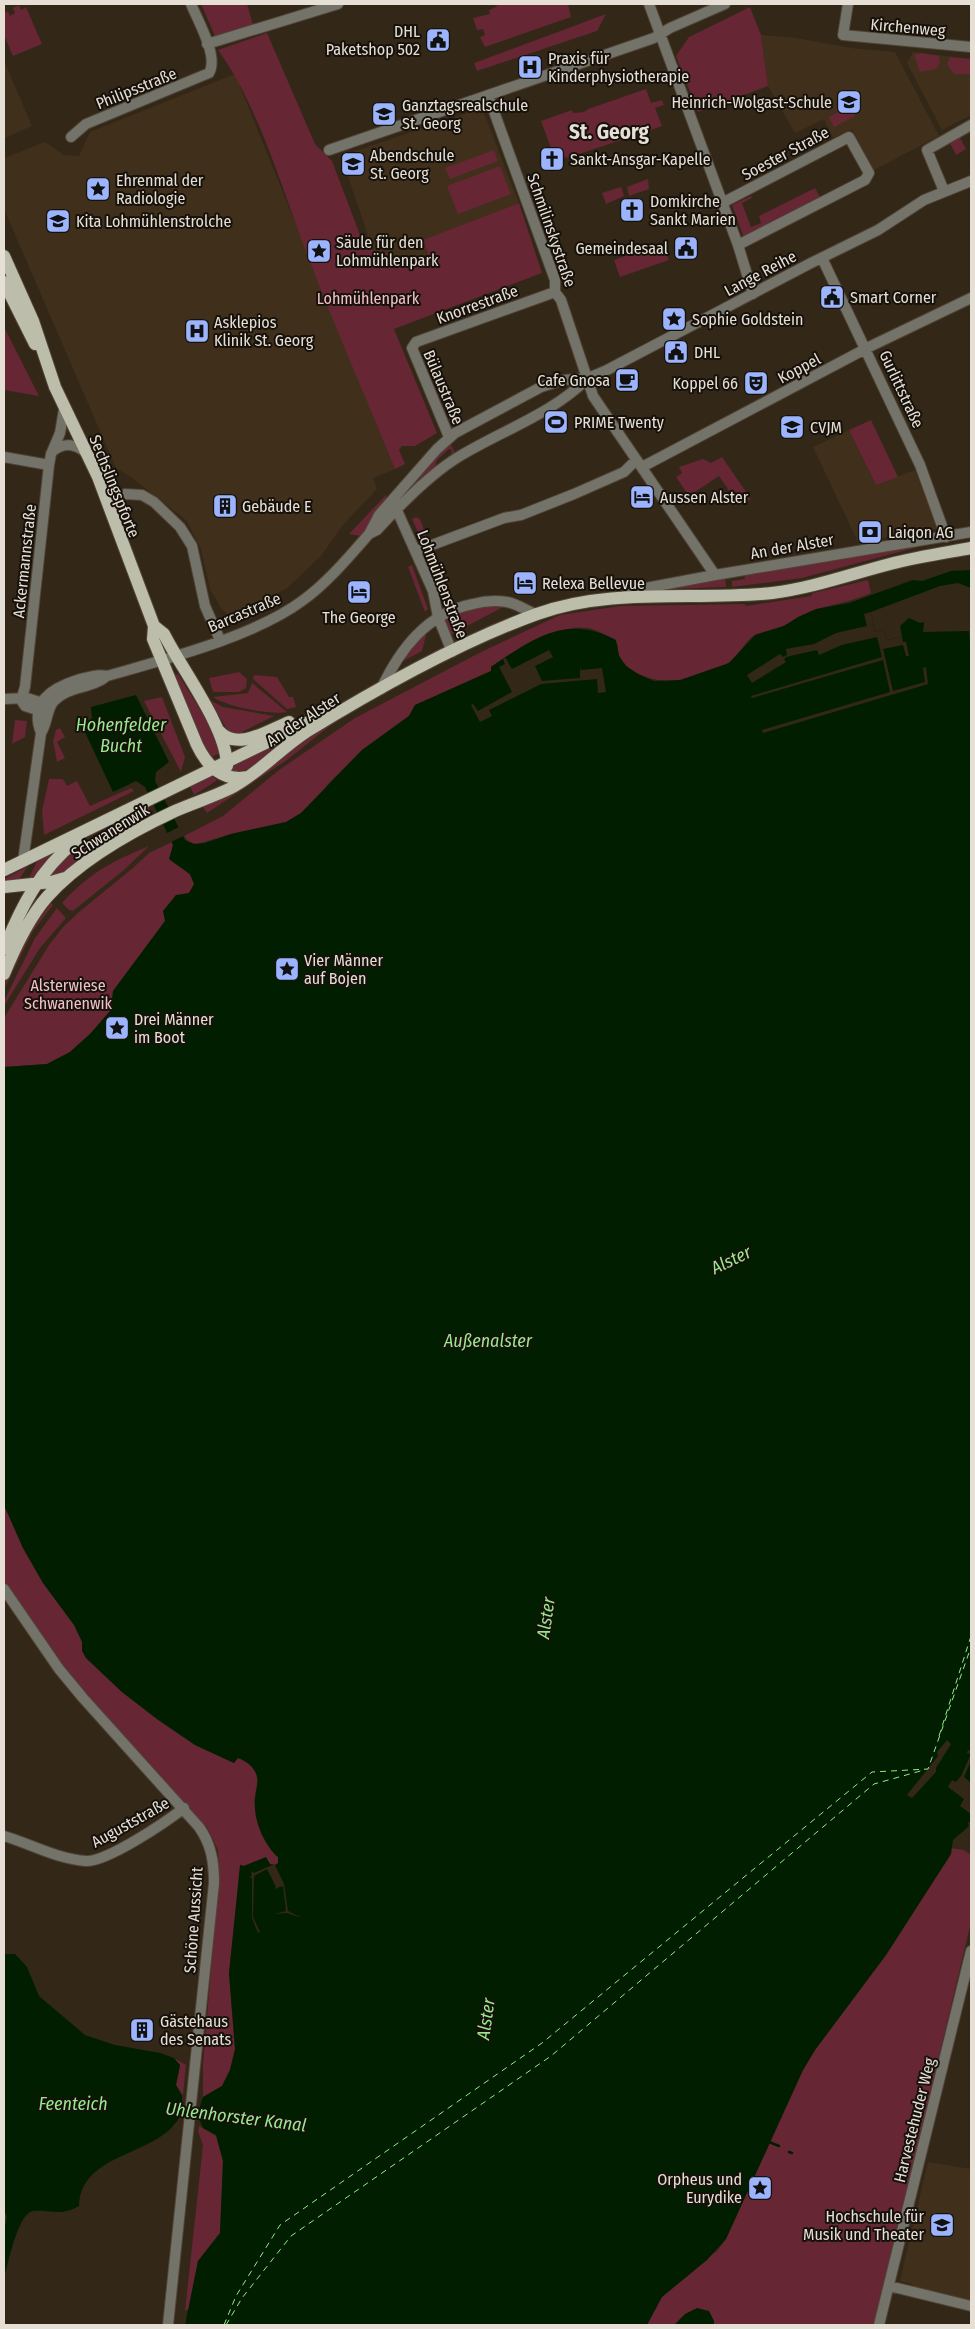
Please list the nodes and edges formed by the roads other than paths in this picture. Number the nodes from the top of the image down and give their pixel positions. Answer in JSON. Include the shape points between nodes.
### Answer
{"nodes":[{"id":1,"x":191,"y":4,"type":"edge"},
{"id":2,"x":338,"y":4,"type":"edge"},
{"id":3,"x":649,"y":4,"type":"edge"},
{"id":4,"x":725,"y":4,"type":"edge"},
{"id":5,"x":848,"y":4,"type":"edge"},
{"id":6,"x":661,"y":34,"type":"junction"},
{"id":7,"x":207,"y":44,"type":"junction"},
{"id":8,"x":971,"y":47,"type":"edge"},
{"id":9,"x":488,"y":95,"type":"junction"},
{"id":10,"x":971,"y":125,"type":"edge"},
{"id":11,"x":71,"y":137,"type":"dead end"},
{"id":12,"x":329,"y":150,"type":"dead end"},
{"id":13,"x":971,"y":181,"type":"edge"},
{"id":14,"x":944,"y":191,"type":"junction"},
{"id":15,"x":722,"y":203,"type":"junction"},
{"id":16,"x":738,"y":245,"type":"junction"},
{"id":17,"x":4,"y":256,"type":"edge"},
{"id":18,"x":822,"y":258,"type":"junction"},
{"id":19,"x":4,"y":282,"type":"edge"},
{"id":20,"x":554,"y":292,"type":"junction"},
{"id":21,"x":753,"y":294,"type":"junction"},
{"id":22,"x":971,"y":298,"type":"edge"},
{"id":23,"x":412,"y":348,"type":"joint"},
{"id":24,"x":866,"y":349,"type":"junction"},
{"id":25,"x":44,"y":359,"type":"junction"},
{"id":26,"x":588,"y":378,"type":"junction"},
{"id":27,"x":558,"y":382,"type":"junction"},
{"id":28,"x":566,"y":398,"type":"junction"},
{"id":29,"x":64,"y":409,"type":"junction"},
{"id":30,"x":450,"y":437,"type":"junction"},
{"id":31,"x":86,"y":453,"type":"junction"},
{"id":32,"x":51,"y":454,"type":"junction"},
{"id":33,"x":4,"y":457,"type":"edge"},
{"id":34,"x":639,"y":463,"type":"junction"},
{"id":35,"x":49,"y":465,"type":"junction"},
{"id":36,"x":393,"y":500,"type":"junction"},
{"id":37,"x":107,"y":502,"type":"junction"},
{"id":38,"x":396,"y":511,"type":"junction"},
{"id":39,"x":971,"y":532,"type":"edge"},
{"id":40,"x":369,"y":534,"type":"junction"},
{"id":41,"x":946,"y":537,"type":"junction"},
{"id":42,"x":971,"y":548,"type":"edge"},
{"id":43,"x":416,"y":551,"type":"junction"},
{"id":44,"x":715,"y":575,"type":"junction"},
{"id":45,"x":619,"y":598,"type":"junction"},
{"id":46,"x":535,"y":614,"type":"junction"},
{"id":47,"x":438,"y":617,"type":"junction"},
{"id":48,"x":154,"y":626,"type":"junction"},
{"id":49,"x":220,"y":640,"type":"junction"},
{"id":50,"x":452,"y":652,"type":"junction"},
{"id":51,"x":175,"y":655,"type":"junction"},
{"id":52,"x":161,"y":660,"type":"junction"},
{"id":53,"x":380,"y":689,"type":"junction"},
{"id":54,"x":4,"y":699,"type":"edge"},
{"id":55,"x":21,"y":700,"type":"junction"},
{"id":56,"x":45,"y":708,"type":"junction"},
{"id":57,"x":332,"y":710,"type":"junction"},
{"id":58,"x":218,"y":732,"type":"junction"},
{"id":59,"x":263,"y":742,"type":"joint"},
{"id":60,"x":227,"y":760,"type":"junction"},
{"id":61,"x":211,"y":768,"type":"junction"},
{"id":62,"x":225,"y":776,"type":"junction"},
{"id":63,"x":248,"y":777,"type":"junction"},
{"id":64,"x":198,"y":801,"type":"junction"},
{"id":65,"x":90,"y":830,"type":"junction"},
{"id":66,"x":23,"y":861,"type":"junction"},
{"id":67,"x":4,"y":870,"type":"edge"},
{"id":68,"x":70,"y":876,"type":"junction"},
{"id":69,"x":35,"y":884,"type":"junction"},
{"id":70,"x":4,"y":887,"type":"edge"},
{"id":71,"x":4,"y":949,"type":"edge"},
{"id":72,"x":4,"y":974,"type":"edge"},
{"id":73,"x":4,"y":1589,"type":"edge"},
{"id":74,"x":184,"y":1808,"type":"junction"},
{"id":75,"x":4,"y":1836,"type":"edge"},
{"id":76,"x":971,"y":1950,"type":"edge"},
{"id":77,"x":889,"y":2286,"type":"junction"},
{"id":78,"x":971,"y":2306,"type":"edge"},
{"id":79,"x":168,"y":2325,"type":"edge"},
{"id":80,"x":879,"y":2325,"type":"edge"}],
"edges":[{"from":1,"to":7,"type":"street"},
{"from":2,"to":7,"type":"street"},
{"from":3,"to":6,"type":"street"},
{"from":4,"to":6,"type":"street"},
{"from":5,"to":8,"type":"street","name":"Kirchenweg","via":[[843,35]]},
{"from":6,"to":9,"type":"street"},
{"from":6,"to":15,"type":"street"},
{"from":7,"to":11,"type":"street","name":"Philipsstraße","via":[[213,59],[212,68],[205,76],[86,124]]},
{"from":9,"to":12,"type":"street"},
{"from":9,"to":20,"type":"street","name":"Schmilinskystraße","via":[[555,280]]},
{"from":10,"to":14,"type":"street","via":[[927,150]]},
{"from":13,"to":14,"type":"street","name":"Lange Reihe"},
{"from":14,"to":18,"type":"street","name":"Lange Reihe"},
{"from":15,"to":16,"type":"street"},
{"from":15,"to":16,"type":"street","name":"Soester Straße","via":[[849,137],[869,175],[865,180]]},
{"from":16,"to":21,"type":"street"},
{"from":17,"to":25,"type":"main road","name":"Sechslingspforte","via":[[33,321]]},
{"from":18,"to":21,"type":"street","name":"Lange Reihe"},
{"from":18,"to":24,"type":"street","name":"Gurlittstraße"},
{"from":19,"to":25,"type":"main road","name":"Sechslingspforte","via":[[25,328]]},
{"from":20,"to":23,"type":"street","name":"Knorrestraße","via":[[416,342]]},
{"from":20,"to":26,"type":"street","name":"Schmilinskystraße","via":[[561,300]]},
{"from":21,"to":26,"type":"street","name":"Lange Reihe","via":[[647,351]]},
{"from":22,"to":24,"type":"street","name":"Koppel"},
{"from":23,"to":30,"type":"street","name":"Bülaustraße","via":[[445,432]]},
{"from":24,"to":34,"type":"street","name":"Koppel"},
{"from":24,"to":41,"type":"street","name":"Gurlittstraße","via":[[920,465]]},
{"from":25,"to":29,"type":"main road","name":"Sechslingspforte"},
{"from":26,"to":27,"type":"street","name":"Lange Reihe"},
{"from":26,"to":28,"type":"street","name":"Lange Reihe"},
{"from":26,"to":34,"type":"street","name":"Schmilinskystraße","via":[[593,396]]},
{"from":27,"to":28,"type":"street","via":[[566,387]]},
{"from":27,"to":30,"type":"street","name":"Lange Reihe","via":[[541,387]]},
{"from":28,"to":38,"type":"street","name":"Lange Reihe","via":[[460,455]]},
{"from":29,"to":31,"type":"main road","name":"Sechslingspforte"},
{"from":29,"to":32,"type":"street","name":"Ackermannstraße","via":[[60,434]]},
{"from":30,"to":36,"type":"street","name":"Lange Reihe"},
{"from":31,"to":32,"type":"street","via":[[68,445],[60,446]]},
{"from":31,"to":37,"type":"main road","name":"Sechslingspforte"},
{"from":32,"to":35,"type":"street","name":"Ackermannstraße"},
{"from":33,"to":35,"type":"street"},
{"from":34,"to":43,"type":"street","name":"Koppel","via":[[521,515],[504,518]]},
{"from":34,"to":44,"type":"street","name":"Schmilinskystraße"},
{"from":35,"to":55,"type":"street","name":"Ackermannstraße"},
{"from":36,"to":38,"type":"street","name":"Lohmühlenstraße"},
{"from":36,"to":40,"type":"street","name":"Barcastraße"},
{"from":37,"to":48,"type":"main road","name":"Sechslingspforte"},
{"from":37,"to":49,"type":"street","via":[[120,495],[135,493],[148,498],[185,534],[195,557],[205,606]]},
{"from":38,"to":40,"type":"street","name":"Barcastraße"},
{"from":38,"to":43,"type":"street","name":"Lohmühlenstraße"},
{"from":39,"to":41,"type":"street","name":"An der Alster"},
{"from":40,"to":49,"type":"street","name":"Barcastraße","via":[[304,600],[272,619]]},
{"from":41,"to":44,"type":"street","name":"An der Alster"},
{"from":42,"to":45,"type":"main road","name":"An der Alster","via":[[773,592]]},
{"from":43,"to":47,"type":"street","name":"Lohmühlenstraße","via":[[432,591]]},
{"from":44,"to":45,"type":"street","name":"An der Alster","via":[[646,588]]},
{"from":45,"to":46,"type":"main road","name":"An der Alster"},
{"from":46,"to":47,"type":"street","via":[[506,602],[488,601],[461,606]]},
{"from":46,"to":50,"type":"main road","name":"An der Alster"},
{"from":47,"to":50,"type":"street","name":"Lohmühlenstraße"},
{"from":47,"to":53,"type":"street","via":[[412,638],[396,658]]},
{"from":48,"to":51,"type":"main road","name":"Sechslingspforte","via":[[164,634]]},
{"from":48,"to":52,"type":"main road","name":"Sechslingspforte","via":[[153,639]]},
{"from":49,"to":51,"type":"street","name":"Barcastraße"},
{"from":50,"to":53,"type":"main road","name":"An der Alster"},
{"from":51,"to":52,"type":"street","name":"Barcastraße"},
{"from":51,"to":58,"type":"main road","name":"Sechslingspforte"},
{"from":52,"to":56,"type":"street","name":"Barcastraße","via":[[107,676],[100,682],[63,694]]},
{"from":52,"to":61,"type":"main road","name":"Sechslingspforte","via":[[197,746]]},
{"from":53,"to":57,"type":"main road","name":"An der Alster"},
{"from":53,"to":63,"type":"main road","name":"An der Alster","via":[[298,738]]},
{"from":54,"to":55,"type":"street"},
{"from":55,"to":56,"type":"street","via":[[25,706]]},
{"from":56,"to":66,"type":"street","via":[[37,724],[40,733]]},
{"from":57,"to":58,"type":"main road","name":"An der Alster","via":[[311,714],[242,741],[229,740]]},
{"from":57,"to":59,"type":"main road","name":"An der Alster"},
{"from":58,"to":60,"type":"main road","name":"Sechslingspforte"},
{"from":59,"to":60,"type":"main road","name":"Schwanenwik"},
{"from":60,"to":61,"type":"main road","name":"Schwanenwik"},
{"from":60,"to":62,"type":"main road","name":"Sechslingspforte"},
{"from":61,"to":62,"type":"main road","name":"Sechslingspforte"},
{"from":61,"to":65,"type":"main road","name":"Schwanenwik"},
{"from":62,"to":63,"type":"main road","name":"Sechslingspforte"},
{"from":62,"to":64,"type":"main road"},
{"from":63,"to":64,"type":"main road","name":"Schwanenwik","via":[[232,788]]},
{"from":64,"to":68,"type":"main road","name":"Schwanenwik","via":[[155,821],[92,858]]},
{"from":65,"to":66,"type":"main road","name":"Schwanenwik"},
{"from":65,"to":69,"type":"main road","name":"Schwanenwik","via":[[55,858]]},
{"from":66,"to":67,"type":"main road","name":"Schwanenwik"},
{"from":68,"to":69,"type":"main road"},
{"from":68,"to":72,"type":"main road","name":"Schwanenwik","via":[[36,912]]},
{"from":69,"to":70,"type":"main road"},
{"from":69,"to":71,"type":"main road","name":"Schwanenwik"},
{"from":73,"to":74,"type":"street","name":"Schöne Aussicht","via":[[59,1669]]},
{"from":74,"to":75,"type":"street","name":"Auguststraße","via":[[164,1823],[92,1860],[65,1857]]},
{"from":74,"to":79,"type":"street","name":"Schöne Aussicht","via":[[205,1835],[214,1869]]},
{"from":76,"to":77,"type":"street","name":"Harvestehuder Weg"},
{"from":77,"to":78,"type":"street"},
{"from":77,"to":80,"type":"street","name":"Harvestehuder Weg"}]}
